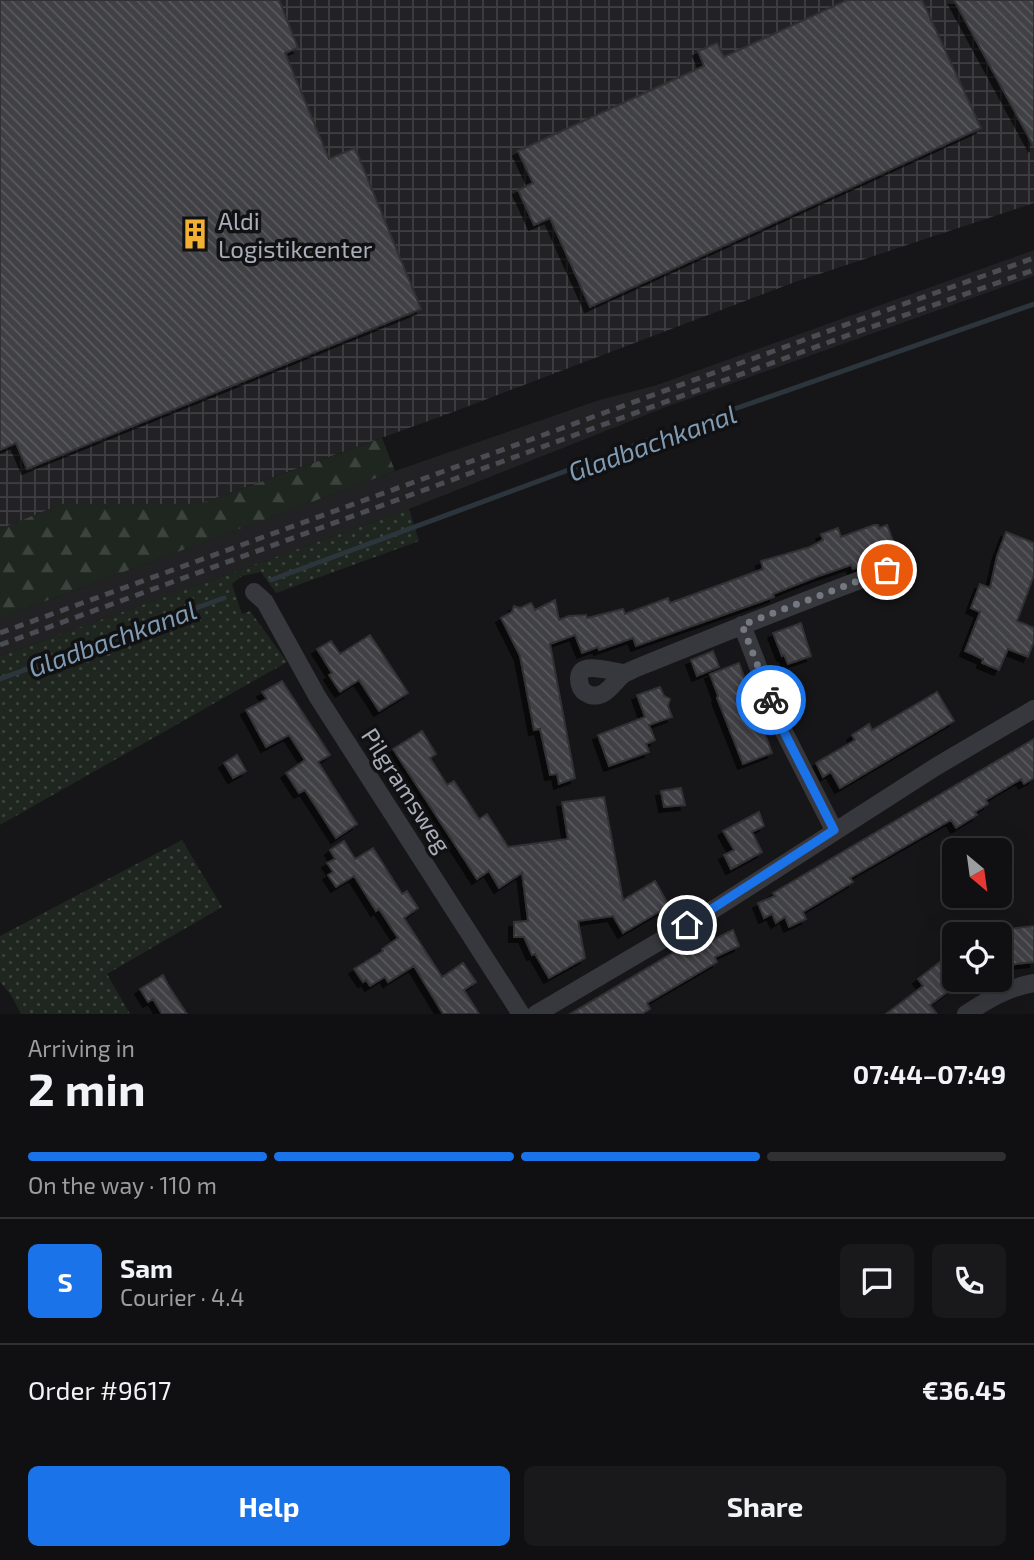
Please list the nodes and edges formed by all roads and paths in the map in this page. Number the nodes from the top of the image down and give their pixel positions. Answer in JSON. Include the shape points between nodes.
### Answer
{"nodes":[{"id":1,"x":887,"y":570,"type":"dead end"},
{"id":2,"x":254,"y":592,"type":"dead end"},
{"id":3,"x":742,"y":625,"type":"junction"},
{"id":4,"x":625,"y":673,"type":"dead end"},
{"id":5,"x":1034,"y":709,"type":"edge"},
{"id":6,"x":834,"y":830,"type":"junction"},
{"id":7,"x":1034,"y":983,"type":"edge"},
{"id":8,"x":521,"y":1014,"type":"edge"},
{"id":9,"x":536,"y":1014,"type":"edge"},
{"id":10,"x":966,"y":1014,"type":"edge"}],
"edges":[{"from":1,"to":3,"type":"street"},
{"from":2,"to":8,"type":"street","name":"Pilgramsweg","via":[[265,602],[317,696]]},
{"from":3,"to":4,"type":"street"},
{"from":3,"to":6,"type":"street","via":[[781,726]]},
{"from":5,"to":6,"type":"street"},
{"from":6,"to":9,"type":"street","via":[[711,911]]},
{"from":7,"to":10,"type":"street","via":[[986,1001]]}]}
